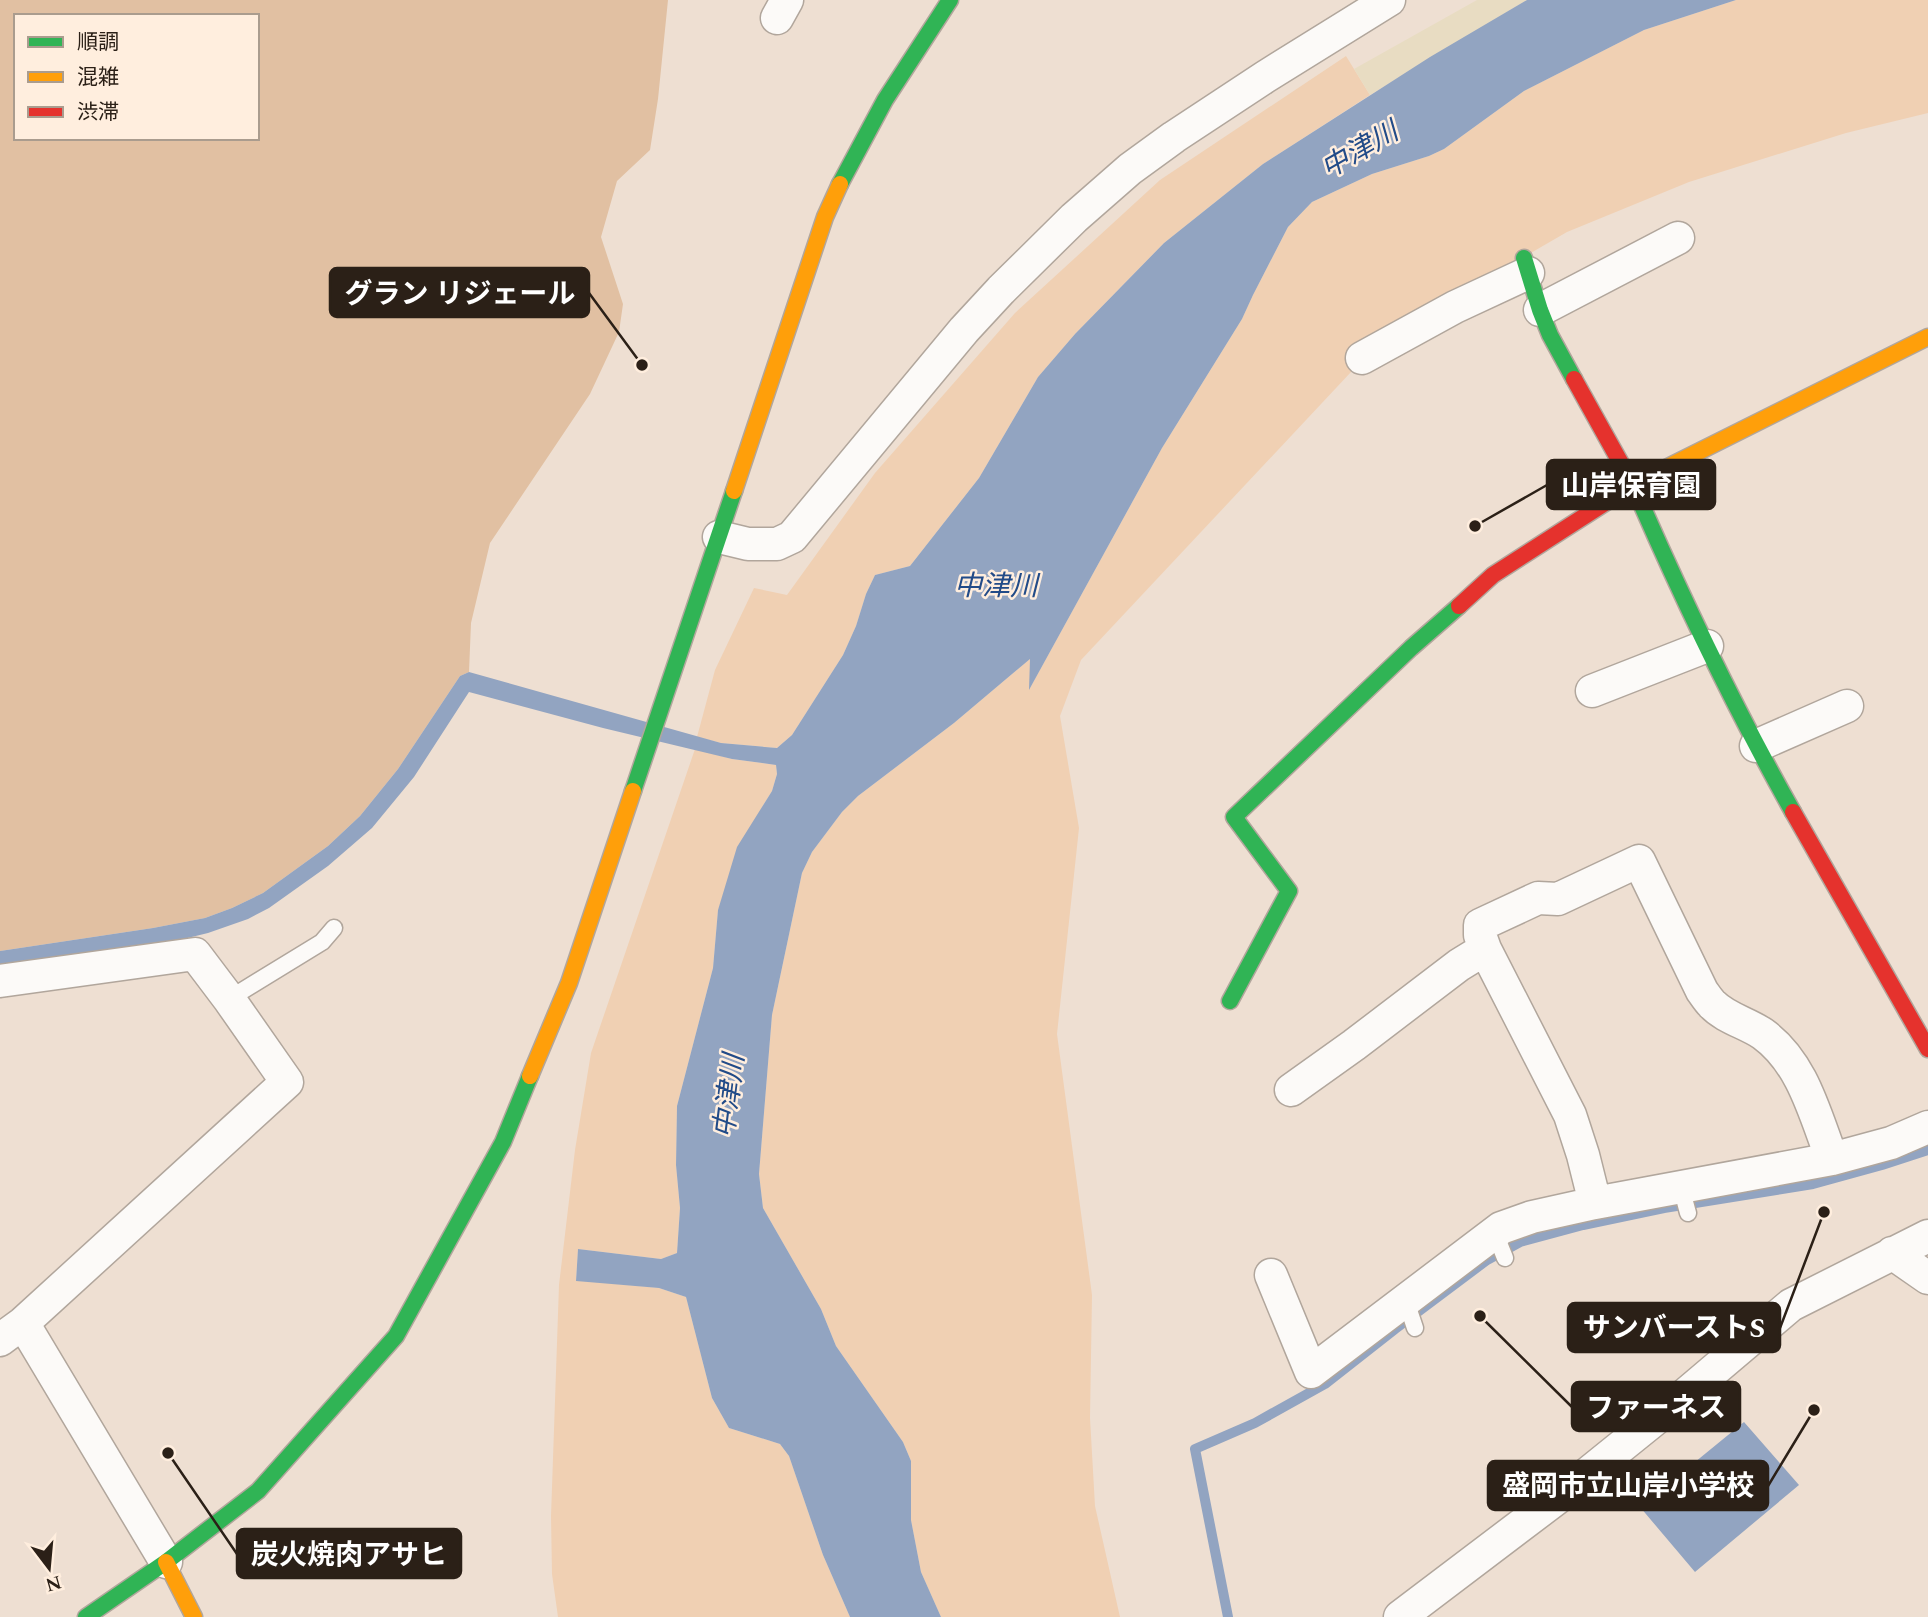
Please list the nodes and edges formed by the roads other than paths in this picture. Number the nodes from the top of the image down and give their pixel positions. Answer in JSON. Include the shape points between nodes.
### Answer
{"nodes":[{"id":1,"x":950,"y":0,"type":"edge"},
{"id":2,"x":1389,"y":0,"type":"edge"},
{"id":3,"x":1678,"y":238,"type":"dead end"},
{"id":4,"x":1526,"y":266,"type":"joint"},
{"id":5,"x":1540,"y":310,"type":"junction"},
{"id":6,"x":1928,"y":337,"type":"edge"},
{"id":7,"x":1362,"y":358,"type":"dead end"},
{"id":8,"x":1633,"y":485,"type":"junction"},
{"id":9,"x":719,"y":537,"type":"junction"},
{"id":10,"x":1707,"y":646,"type":"junction"},
{"id":11,"x":1592,"y":691,"type":"dead end"},
{"id":12,"x":1847,"y":706,"type":"dead end"},
{"id":13,"x":1756,"y":746,"type":"junction"},
{"id":14,"x":334,"y":928,"type":"dead end"},
{"id":15,"x":1485,"y":949,"type":"junction"},
{"id":16,"x":0,"y":981,"type":"edge"},
{"id":17,"x":229,"y":999,"type":"junction"},
{"id":18,"x":1230,"y":1001,"type":"dead end"},
{"id":19,"x":1928,"y":1049,"type":"edge"},
{"id":20,"x":1291,"y":1090,"type":"dead end"},
{"id":21,"x":1928,"y":1127,"type":"edge"},
{"id":22,"x":1832,"y":1159,"type":"junction"},
{"id":23,"x":1595,"y":1203,"type":"junction"},
{"id":24,"x":1928,"y":1236,"type":"edge"},
{"id":25,"x":1892,"y":1253,"type":"junction"},
{"id":26,"x":1271,"y":1275,"type":"dead end"},
{"id":27,"x":1928,"y":1278,"type":"edge"},
{"id":28,"x":12,"y":1332,"type":"edge"},
{"id":29,"x":166,"y":1562,"type":"junction"},
{"id":30,"x":86,"y":1617,"type":"edge"},
{"id":31,"x":194,"y":1617,"type":"edge"},
{"id":32,"x":1400,"y":1617,"type":"edge"}],
"edges":[{"from":1,"to":9,"type":"street","via":[[877,115],[825,217]]},
{"from":2,"to":9,"type":"street","via":[[1174,137],[1074,218],[964,330],[792,537],[777,544],[748,544]]},
{"from":3,"to":5,"type":"street"},
{"from":4,"to":5,"type":"street"},
{"from":4,"to":7,"type":"street"},
{"from":5,"to":8,"type":"street"},
{"from":6,"to":8,"type":"street"},
{"from":8,"to":10,"type":"street"},
{"from":8,"to":18,"type":"street","via":[[1493,575],[1234,817],[1289,891]]},
{"from":9,"to":29,"type":"street","via":[[569,983],[503,1142],[397,1336],[258,1491]]},
{"from":10,"to":11,"type":"street"},
{"from":10,"to":13,"type":"street"},
{"from":12,"to":13,"type":"street"},
{"from":13,"to":19,"type":"street"},
{"from":14,"to":17,"type":"lane","via":[[322,942]]},
{"from":15,"to":20,"type":"street"},
{"from":15,"to":22,"type":"street","via":[[1480,925],[1538,898],[1558,899],[1639,861],[1697,983],[1713,1005],[1763,1034],[1791,1062]]},
{"from":15,"to":23,"type":"street","via":[[1570,1115]]},
{"from":16,"to":17,"type":"street","via":[[195,954]]},
{"from":17,"to":28,"type":"street","via":[[287,1082]]},
{"from":21,"to":22,"type":"street"},
{"from":22,"to":23,"type":"street","via":[[1684,1197]]},
{"from":23,"to":26,"type":"street","via":[[1502,1228],[1499,1242],[1409,1311],[1311,1372]]},
{"from":24,"to":25,"type":"street"},
{"from":25,"to":27,"type":"street"},
{"from":25,"to":32,"type":"street","via":[[1791,1305],[1561,1495]]},
{"from":28,"to":29,"type":"street"},
{"from":29,"to":30,"type":"street"},
{"from":29,"to":31,"type":"street"}]}
